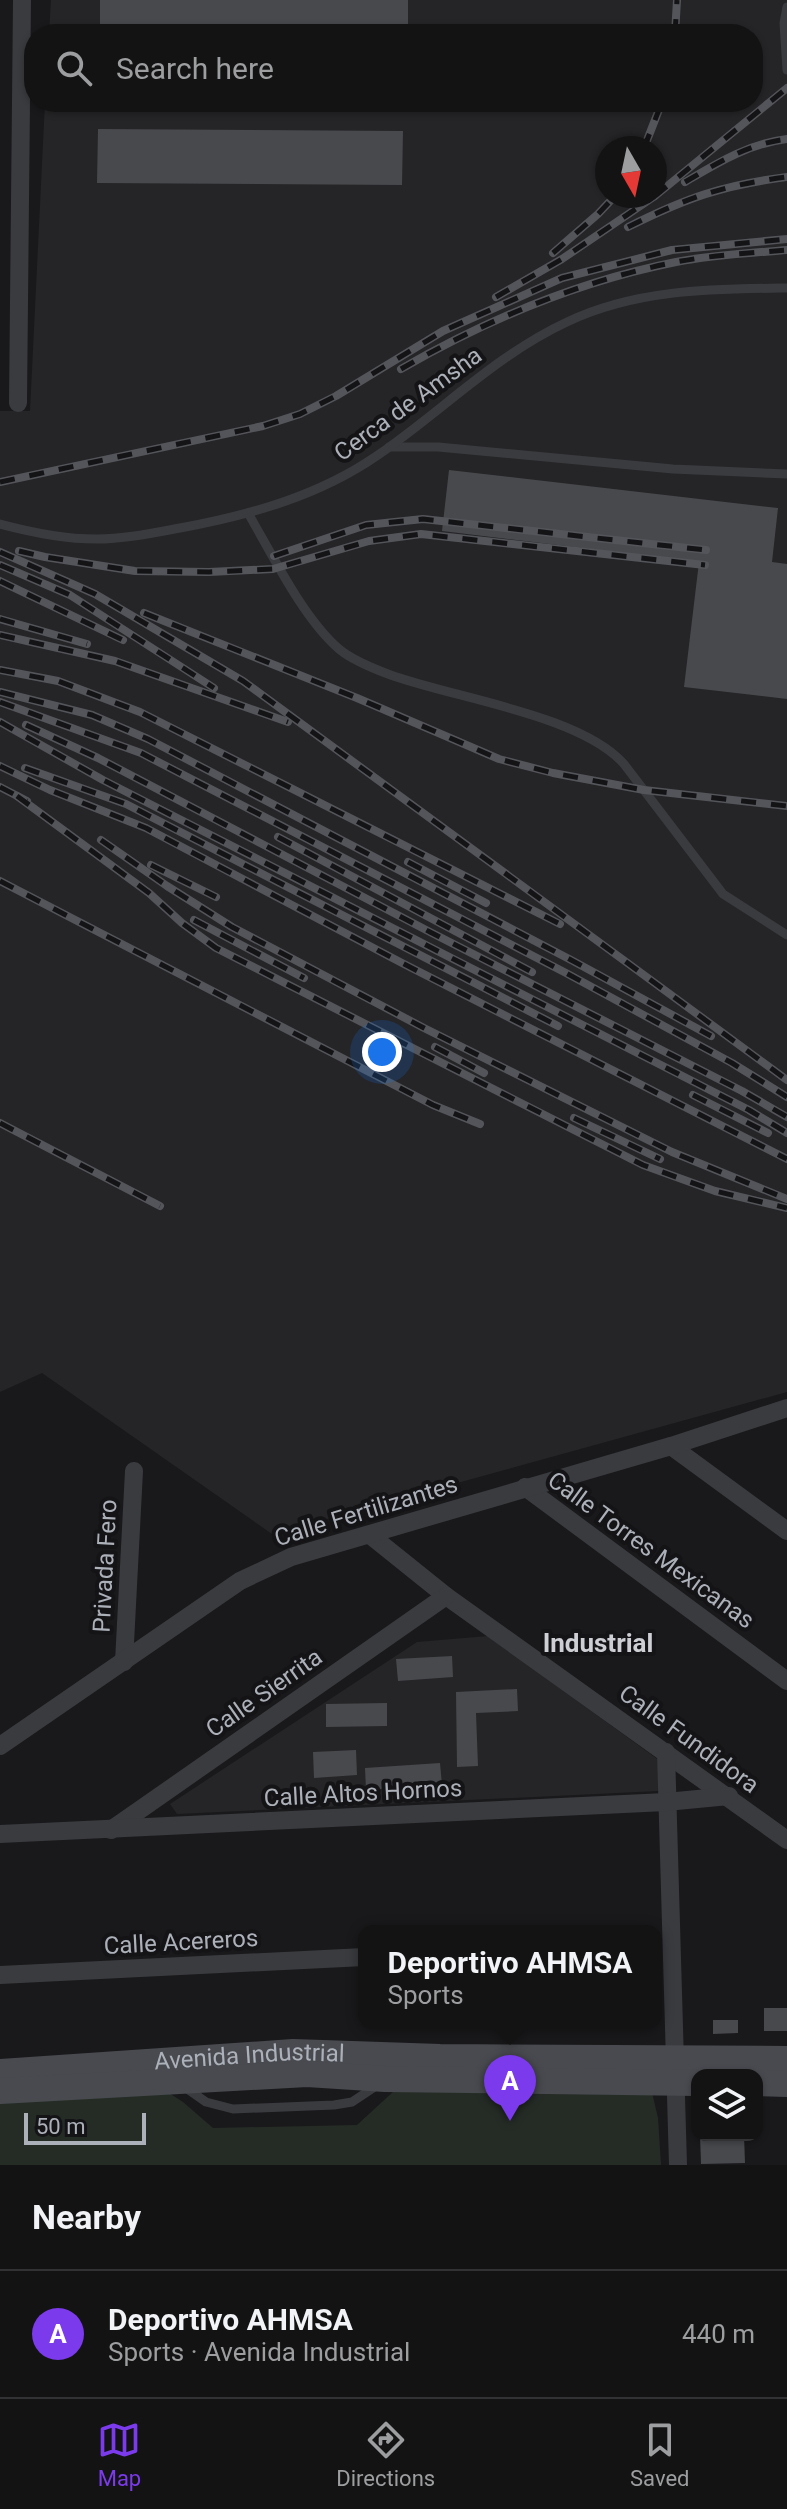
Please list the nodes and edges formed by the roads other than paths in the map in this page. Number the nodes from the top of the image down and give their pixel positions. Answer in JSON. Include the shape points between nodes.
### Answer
{"nodes":[{"id":1,"x":22,"y":0,"type":"edge"},
{"id":2,"x":787,"y":7,"type":"edge"},
{"id":3,"x":787,"y":70,"type":"edge"},
{"id":4,"x":0,"y":261,"type":"edge"},
{"id":5,"x":20,"y":261,"type":"junction"},
{"id":6,"x":787,"y":288,"type":"edge"},
{"id":7,"x":18,"y":403,"type":"dead end"},
{"id":8,"x":389,"y":447,"type":"junction"},
{"id":9,"x":787,"y":474,"type":"edge"},
{"id":10,"x":248,"y":513,"type":"junction"},
{"id":11,"x":0,"y":524,"type":"edge"},
{"id":12,"x":787,"y":935,"type":"edge"},
{"id":13,"x":787,"y":1408,"type":"edge"},
{"id":14,"x":671,"y":1446,"type":"junction"},
{"id":15,"x":134,"y":1471,"type":"dead end"},
{"id":16,"x":525,"y":1487,"type":"junction"},
{"id":17,"x":787,"y":1531,"type":"edge"},
{"id":18,"x":370,"y":1535,"type":"junction"},
{"id":19,"x":446,"y":1596,"type":"junction"},
{"id":20,"x":124,"y":1662,"type":"junction"},
{"id":21,"x":787,"y":1681,"type":"edge"},
{"id":22,"x":0,"y":1746,"type":"edge"},
{"id":23,"x":666,"y":1752,"type":"junction"},
{"id":24,"x":729,"y":1796,"type":"junction"},
{"id":25,"x":666,"y":1802,"type":"junction"},
{"id":26,"x":111,"y":1830,"type":"junction"},
{"id":27,"x":0,"y":1834,"type":"edge"},
{"id":28,"x":787,"y":1840,"type":"edge"},
{"id":29,"x":664,"y":1954,"type":"edge"},
{"id":30,"x":358,"y":1957,"type":"edge"},
{"id":31,"x":0,"y":1975,"type":"edge"},
{"id":32,"x":787,"y":2059,"type":"edge"},
{"id":33,"x":0,"y":2072,"type":"edge"},
{"id":34,"x":682,"y":2074,"type":"edge"},
{"id":35,"x":763,"y":2083,"type":"edge"},
{"id":36,"x":787,"y":2084,"type":"edge"},
{"id":37,"x":0,"y":2091,"type":"edge"},
{"id":38,"x":678,"y":2165,"type":"edge"}],
"edges":[{"from":1,"to":5,"type":"street"},
{"from":2,"to":3,"type":"lane"},
{"from":4,"to":5,"type":"street"},
{"from":5,"to":7,"type":"street"},
{"from":6,"to":8,"type":"lane","name":"Cerca de Amsha","via":[[659,294],[570,320],[501,361]]},
{"from":8,"to":9,"type":"lane"},
{"from":8,"to":10,"type":"lane","name":"Cerca de Amsha","via":[[341,479]]},
{"from":10,"to":11,"type":"lane","name":"Cerca de Amsha","via":[[98,539]]},
{"from":10,"to":12,"type":"lane","via":[[307,611],[339,649],[404,680],[595,739],[624,764],[723,894]]},
{"from":13,"to":14,"type":"street","name":"Calle Fertilizantes"},
{"from":14,"to":16,"type":"street","name":"Calle Fertilizantes"},
{"from":14,"to":17,"type":"street"},
{"from":15,"to":20,"type":"street","name":"Privada Fero"},
{"from":16,"to":18,"type":"street","name":"Calle Fertilizantes"},
{"from":16,"to":21,"type":"street","name":"Calle Torres Mexicanas"},
{"from":18,"to":19,"type":"street","name":"Calle Fundidora"},
{"from":18,"to":20,"type":"street","name":"Calle Fertilizantes","via":[[263,1569]]},
{"from":19,"to":23,"type":"street","name":"Calle Fundidora"},
{"from":19,"to":26,"type":"street","name":"Calle Sierrita"},
{"from":20,"to":22,"type":"street","name":"Calle Fertilizantes"},
{"from":23,"to":24,"type":"street","name":"Calle Fundidora"},
{"from":23,"to":25,"type":"street"},
{"from":24,"to":25,"type":"street","name":"Calle Altos Hornos"},
{"from":24,"to":28,"type":"street","name":"Calle Fundidora"},
{"from":25,"to":26,"type":"street","name":"Calle Altos Hornos"},
{"from":25,"to":29,"type":"street"},
{"from":26,"to":27,"type":"street","name":"Calle Altos Hornos"},
{"from":29,"to":34,"type":"street"},
{"from":30,"to":31,"type":"street","name":"Calle Acereros"},
{"from":32,"to":34,"type":"street","name":"Avenida Industrial"},
{"from":33,"to":34,"type":"street","name":"Avenida Industrial","via":[[293,2052]]},
{"from":34,"to":37,"type":"street","name":"Avenida Industrial","via":[[385,2079],[307,2074]]},
{"from":34,"to":38,"type":"street"},
{"from":35,"to":36,"type":"street"}]}
